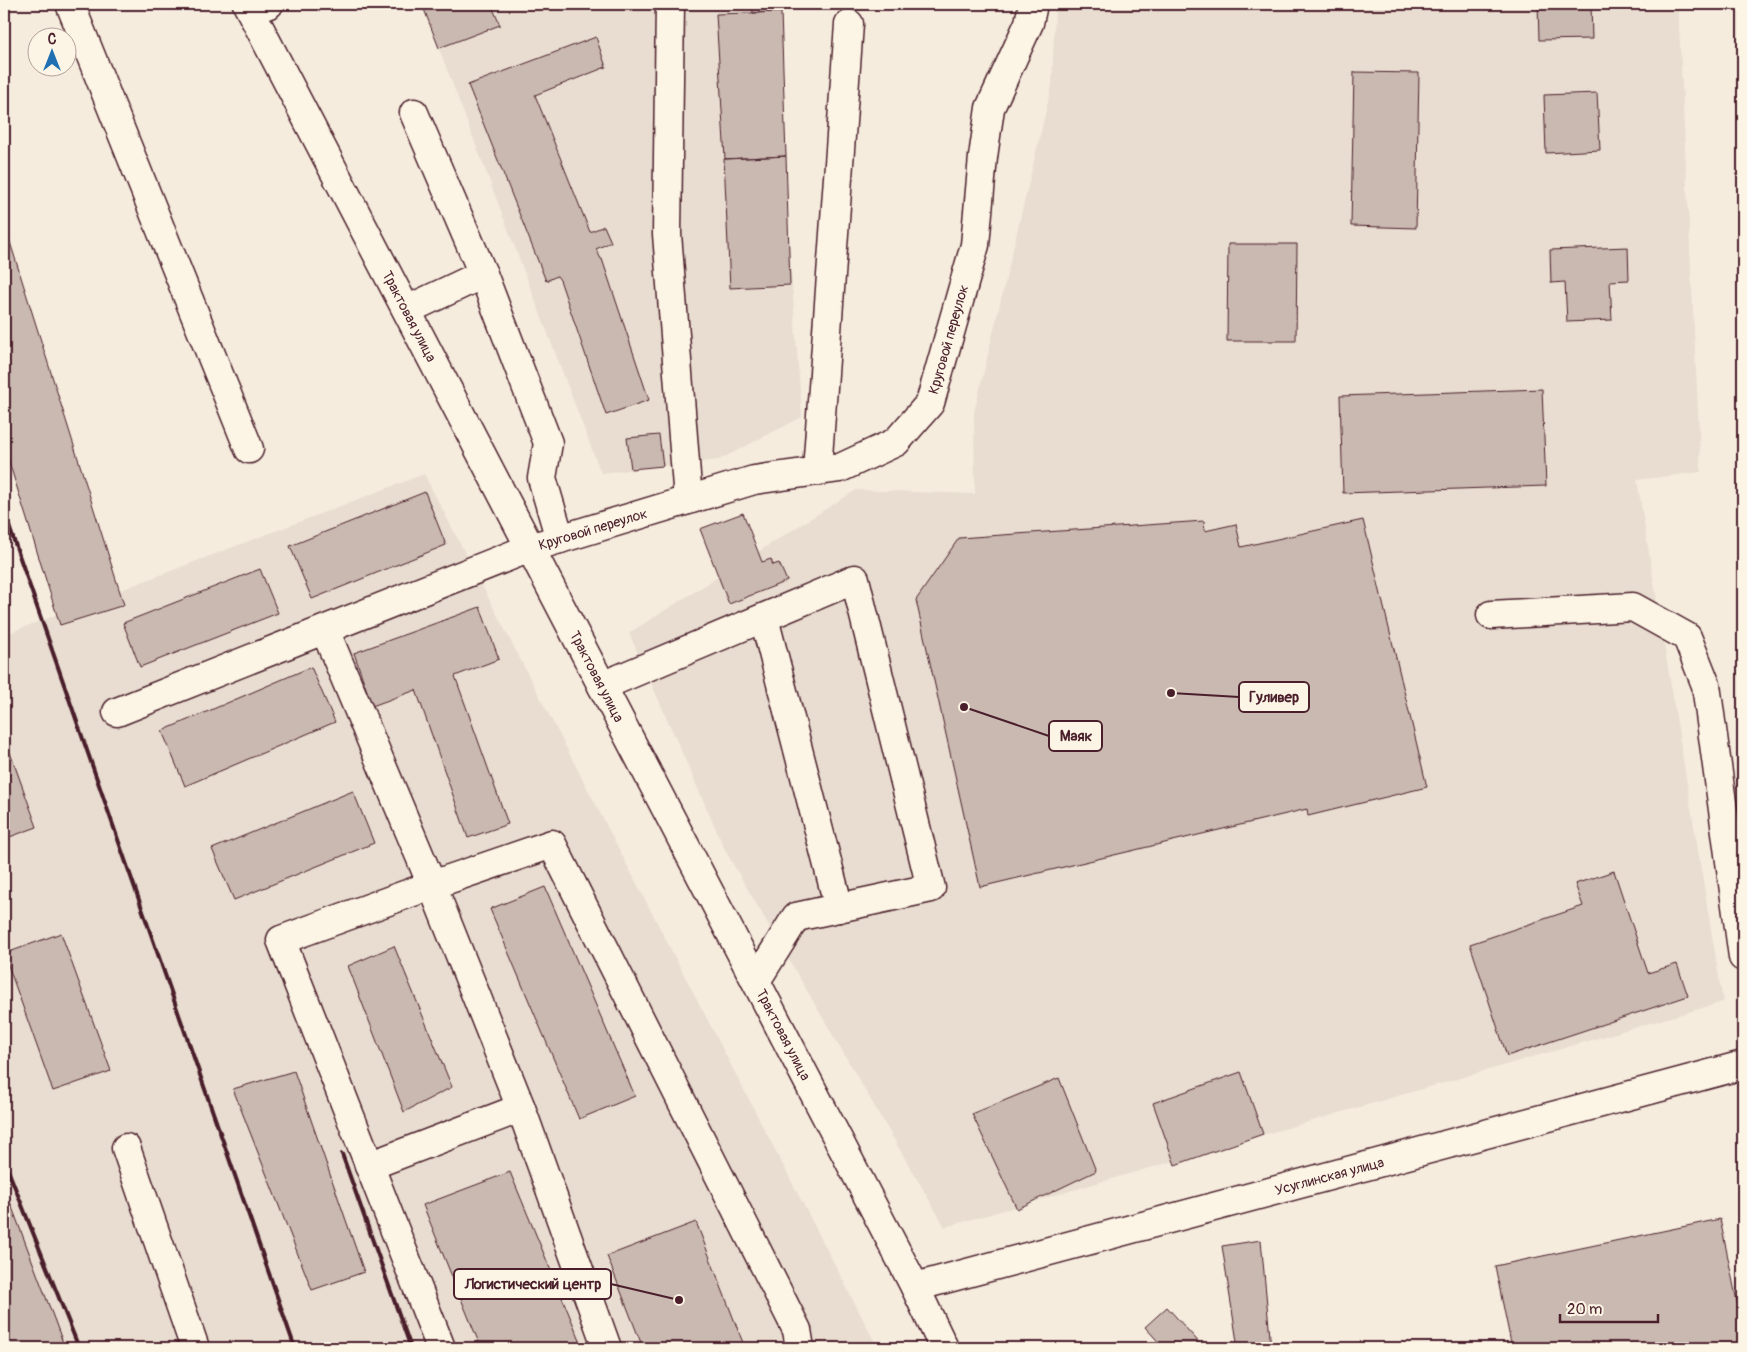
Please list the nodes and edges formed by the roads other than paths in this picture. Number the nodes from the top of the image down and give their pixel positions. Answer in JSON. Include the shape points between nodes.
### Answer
{"nodes":[{"id":1,"x":70,"y":4,"type":"edge"},
{"id":2,"x":670,"y":4,"type":"edge"},
{"id":3,"x":1033,"y":4,"type":"edge"},
{"id":4,"x":256,"y":6,"type":"edge"},
{"id":5,"x":848,"y":24,"type":"dead end"},
{"id":6,"x":414,"y":113,"type":"dead end"},
{"id":7,"x":483,"y":274,"type":"junction"},
{"id":8,"x":407,"y":310,"type":"junction"},
{"id":9,"x":249,"y":449,"type":"dead end"},
{"id":10,"x":817,"y":471,"type":"junction"},
{"id":11,"x":688,"y":500,"type":"junction"},
{"id":12,"x":560,"y":539,"type":"junction"},
{"id":13,"x":530,"y":548,"type":"junction"},
{"id":14,"x":1491,"y":614,"type":"dead end"},
{"id":15,"x":764,"y":618,"type":"junction"},
{"id":16,"x":325,"y":630,"type":"junction"},
{"id":17,"x":602,"y":686,"type":"junction"},
{"id":18,"x":117,"y":712,"type":"dead end"},
{"id":19,"x":432,"y":884,"type":"junction"},
{"id":20,"x":840,"y":908,"type":"junction"},
{"id":21,"x":1743,"y":957,"type":"edge"},
{"id":22,"x":756,"y":981,"type":"junction"},
{"id":23,"x":1743,"y":1065,"type":"edge"},
{"id":24,"x":521,"y":1108,"type":"junction"},
{"id":25,"x":126,"y":1148,"type":"dead end"},
{"id":26,"x":369,"y":1166,"type":"junction"},
{"id":27,"x":916,"y":1287,"type":"junction"},
{"id":28,"x":195,"y":1348,"type":"edge"},
{"id":29,"x":441,"y":1348,"type":"edge"},
{"id":30,"x":607,"y":1348,"type":"edge"},
{"id":31,"x":800,"y":1348,"type":"edge"},
{"id":32,"x":944,"y":1348,"type":"edge"}],
"edges":[{"from":1,"to":9,"type":"street"},
{"from":2,"to":11,"type":"street","via":[[667,234]]},
{"from":3,"to":10,"type":"street","name":"Круговой переулок","via":[[1029,23],[990,108],[975,245],[930,404],[896,442],[840,468]]},
{"from":4,"to":8,"type":"street","name":"Трактовая улица"},
{"from":5,"to":10,"type":"street"},
{"from":6,"to":7,"type":"street"},
{"from":7,"to":8,"type":"street"},
{"from":7,"to":12,"type":"street","via":[[548,443],[542,478]]},
{"from":8,"to":13,"type":"street","name":"Трактовая улица"},
{"from":10,"to":11,"type":"street","name":"Круговой переулок","via":[[754,480]]},
{"from":11,"to":12,"type":"street","name":"Круговой переулок"},
{"from":12,"to":13,"type":"street","name":"Круговой переулок"},
{"from":13,"to":16,"type":"street","name":"Круговой переулок"},
{"from":13,"to":17,"type":"street","name":"Трактовая улица"},
{"from":14,"to":21,"type":"street","via":[[1633,607],[1687,638],[1706,685]]},
{"from":15,"to":17,"type":"street"},
{"from":15,"to":20,"type":"street"},
{"from":15,"to":20,"type":"street","via":[[855,578],[931,888]]},
{"from":16,"to":18,"type":"street","name":"Круговой переулок"},
{"from":16,"to":19,"type":"street"},
{"from":17,"to":22,"type":"street","name":"Трактовая улица"},
{"from":19,"to":24,"type":"street"},
{"from":19,"to":26,"type":"street","via":[[281,940]]},
{"from":19,"to":31,"type":"street","via":[[552,844],[797,1330]]},
{"from":20,"to":22,"type":"street","via":[[796,917]]},
{"from":22,"to":27,"type":"street","name":"Трактовая улица"},
{"from":23,"to":27,"type":"street","name":"Усуглинская улица"},
{"from":24,"to":26,"type":"street"},
{"from":24,"to":30,"type":"street"},
{"from":25,"to":28,"type":"street"},
{"from":26,"to":29,"type":"street"},
{"from":27,"to":32,"type":"street","name":"Трактовая улица"}]}
